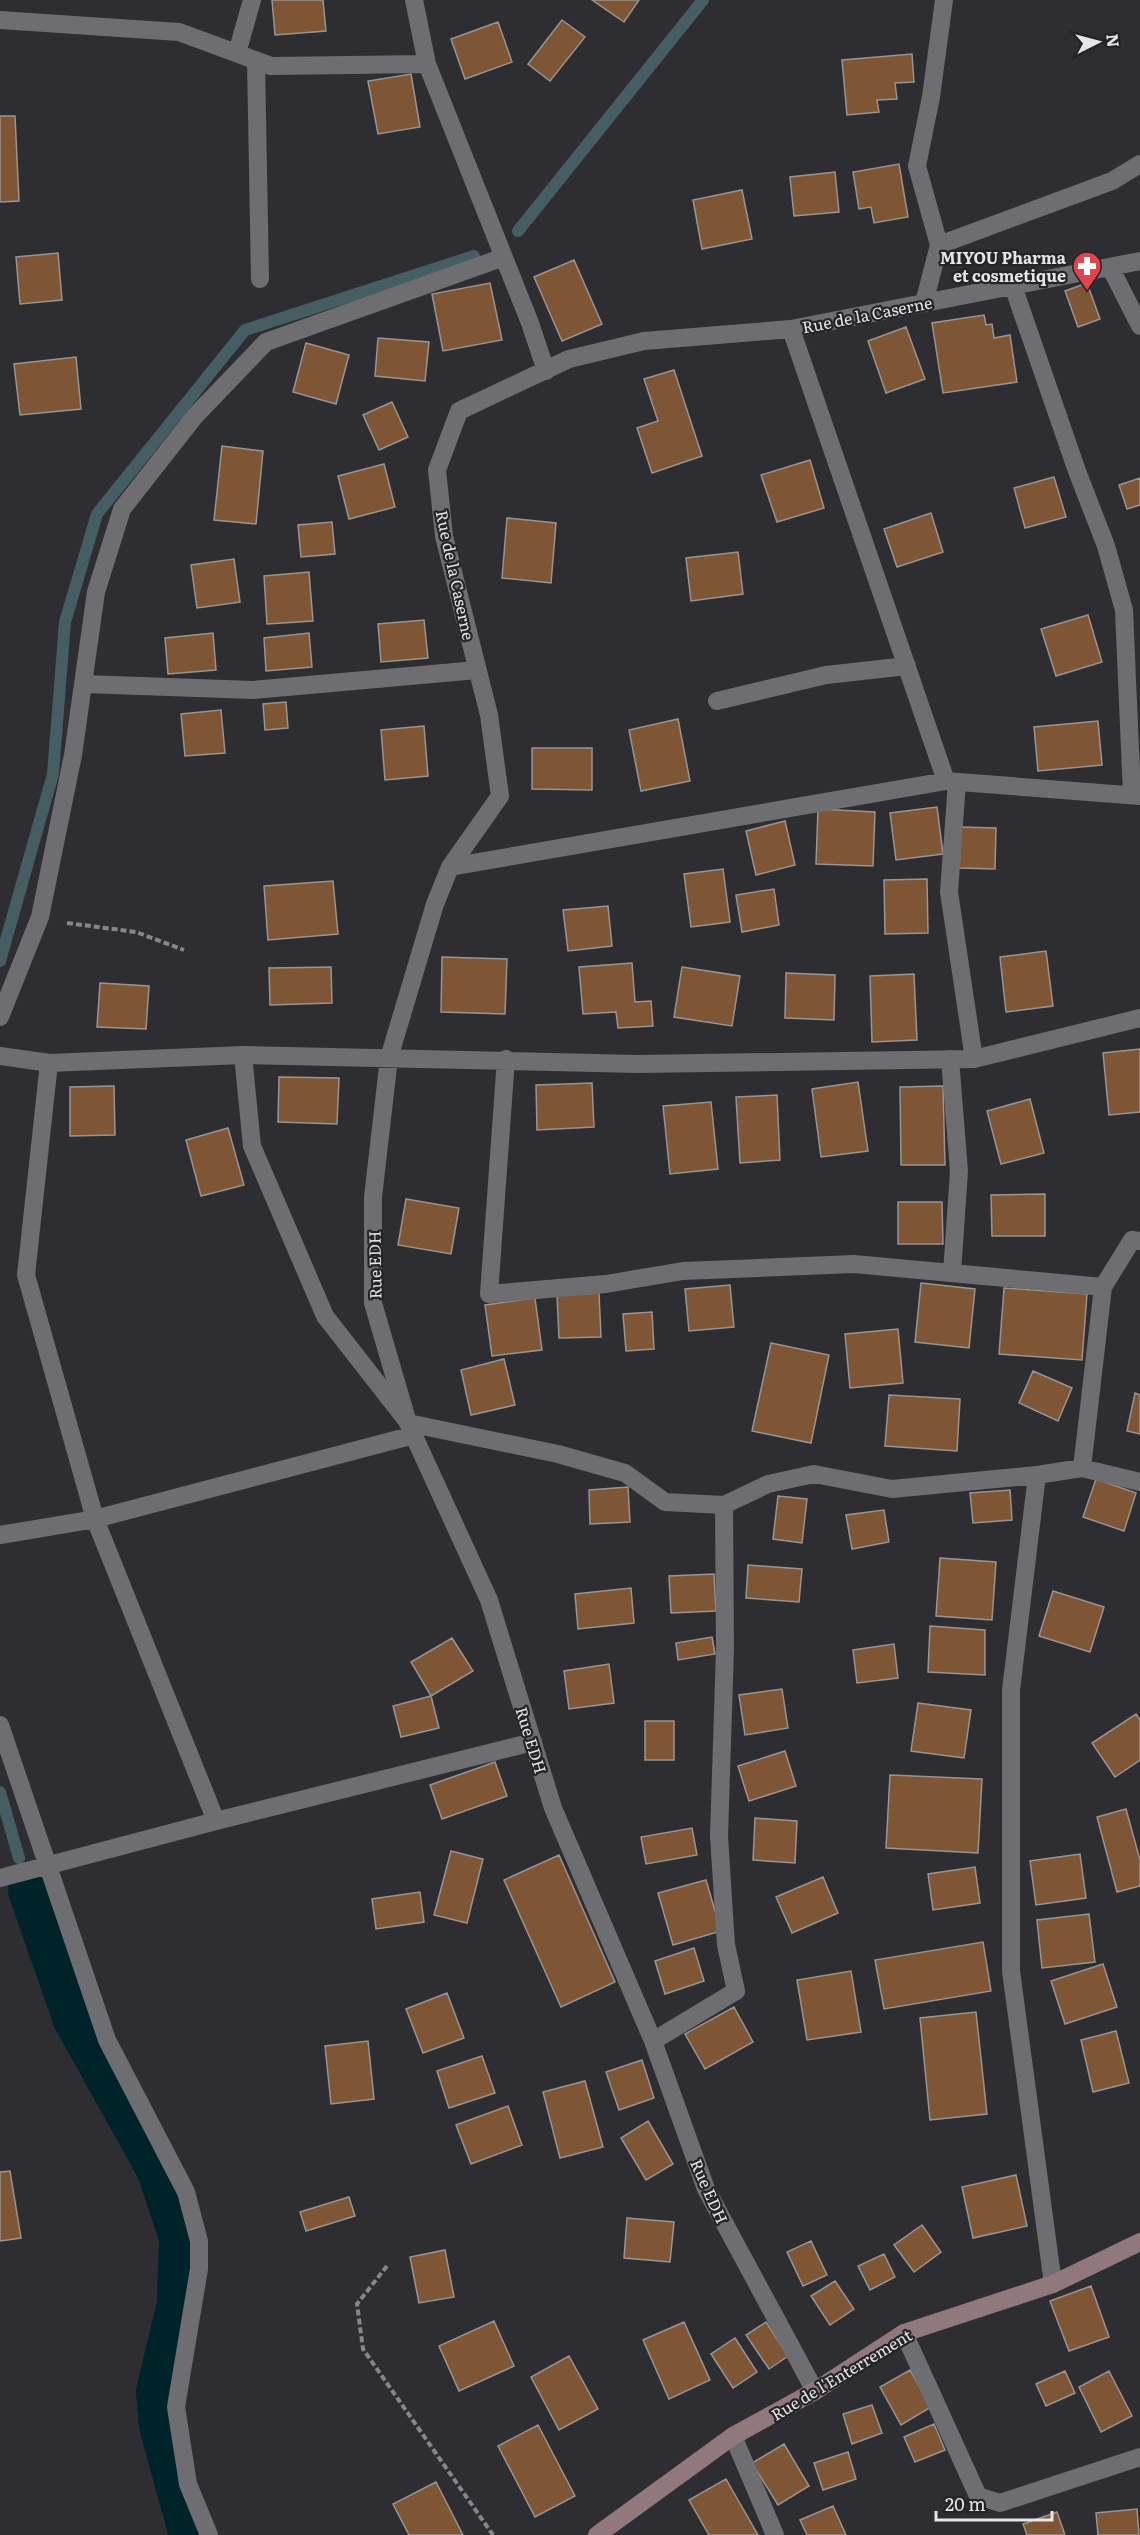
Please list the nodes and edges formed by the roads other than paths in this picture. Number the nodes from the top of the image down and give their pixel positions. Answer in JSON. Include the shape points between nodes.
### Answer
{"nodes":[{"id":1,"x":252,"y":0,"type":"edge"},
{"id":2,"x":414,"y":0,"type":"edge"},
{"id":3,"x":944,"y":0,"type":"edge"},
{"id":4,"x":0,"y":20,"type":"edge"},
{"id":5,"x":237,"y":53,"type":"junction"},
{"id":6,"x":256,"y":61,"type":"junction"},
{"id":7,"x":427,"y":64,"type":"junction"},
{"id":8,"x":1140,"y":164,"type":"edge"},
{"id":9,"x":939,"y":245,"type":"junction"},
{"id":10,"x":504,"y":257,"type":"junction"},
{"id":11,"x":1140,"y":261,"type":"edge"},
{"id":12,"x":1110,"y":267,"type":"junction"},
{"id":13,"x":260,"y":279,"type":"dead end"},
{"id":14,"x":1013,"y":286,"type":"junction"},
{"id":15,"x":924,"y":303,"type":"junction"},
{"id":16,"x":1140,"y":326,"type":"edge"},
{"id":17,"x":791,"y":329,"type":"junction"},
{"id":18,"x":546,"y":371,"type":"junction"},
{"id":19,"x":907,"y":666,"type":"junction"},
{"id":20,"x":477,"y":670,"type":"junction"},
{"id":21,"x":84,"y":684,"type":"junction"},
{"id":22,"x":717,"y":701,"type":"dead end"},
{"id":23,"x":952,"y":781,"type":"junction"},
{"id":24,"x":1136,"y":796,"type":"edge"},
{"id":25,"x":450,"y":867,"type":"junction"},
{"id":26,"x":0,"y":1017,"type":"edge"},
{"id":27,"x":1140,"y":1018,"type":"edge"},
{"id":28,"x":243,"y":1055,"type":"junction"},
{"id":29,"x":0,"y":1056,"type":"edge"},
{"id":30,"x":389,"y":1058,"type":"junction"},
{"id":31,"x":506,"y":1059,"type":"junction"},
{"id":32,"x":950,"y":1059,"type":"junction"},
{"id":33,"x":974,"y":1059,"type":"junction"},
{"id":34,"x":49,"y":1063,"type":"junction"},
{"id":35,"x":1140,"y":1241,"type":"edge"},
{"id":36,"x":952,"y":1273,"type":"junction"},
{"id":37,"x":1102,"y":1287,"type":"junction"},
{"id":38,"x":411,"y":1429,"type":"junction"},
{"id":39,"x":1082,"y":1468,"type":"junction"},
{"id":40,"x":1037,"y":1475,"type":"junction"},
{"id":41,"x":1140,"y":1482,"type":"edge"},
{"id":42,"x":724,"y":1505,"type":"junction"},
{"id":43,"x":95,"y":1519,"type":"junction"},
{"id":44,"x":0,"y":1535,"type":"edge"},
{"id":45,"x":0,"y":1725,"type":"edge"},
{"id":46,"x":533,"y":1742,"type":"junction"},
{"id":47,"x":216,"y":1821,"type":"junction"},
{"id":48,"x":49,"y":1865,"type":"junction"},
{"id":49,"x":0,"y":1878,"type":"edge"},
{"id":50,"x":653,"y":2041,"type":"junction"},
{"id":51,"x":1140,"y":2242,"type":"edge"},
{"id":52,"x":1053,"y":2284,"type":"junction"},
{"id":53,"x":904,"y":2333,"type":"junction"},
{"id":54,"x":815,"y":2391,"type":"junction"},
{"id":55,"x":733,"y":2436,"type":"junction"},
{"id":56,"x":1140,"y":2457,"type":"edge"},
{"id":57,"x":209,"y":2535,"type":"edge"},
{"id":58,"x":597,"y":2535,"type":"edge"},
{"id":59,"x":775,"y":2535,"type":"edge"}],
"edges":[{"from":1,"to":5,"type":"street"},
{"from":2,"to":7,"type":"street"},
{"from":3,"to":9,"type":"street","via":[[918,166]]},
{"from":4,"to":5,"type":"street","via":[[179,32]]},
{"from":5,"to":6,"type":"street"},
{"from":6,"to":7,"type":"street","via":[[271,66]]},
{"from":6,"to":13,"type":"street"},
{"from":7,"to":10,"type":"street"},
{"from":8,"to":9,"type":"street","via":[[1112,181]]},
{"from":9,"to":15,"type":"street"},
{"from":10,"to":18,"type":"street"},
{"from":10,"to":21,"type":"street","via":[[266,342],[195,416],[122,509],[96,592]]},
{"from":11,"to":12,"type":"street","name":"Rue de la Caserne"},
{"from":12,"to":14,"type":"street","name":"Rue de la Caserne"},
{"from":12,"to":16,"type":"street"},
{"from":14,"to":15,"type":"street","name":"Rue de la Caserne"},
{"from":14,"to":24,"type":"street","via":[[1106,546],[1124,610]]},
{"from":15,"to":17,"type":"street","name":"Rue de la Caserne"},
{"from":17,"to":18,"type":"street","name":"Rue de la Caserne","via":[[644,340],[569,359]]},
{"from":17,"to":19,"type":"street"},
{"from":18,"to":20,"type":"street","name":"Rue de la Caserne","via":[[459,411],[437,470],[444,536]]},
{"from":19,"to":22,"type":"street","via":[[826,675]]},
{"from":19,"to":23,"type":"street"},
{"from":20,"to":21,"type":"street","via":[[252,690]]},
{"from":20,"to":25,"type":"street","name":"Rue de la Caserne","via":[[489,715],[500,796]]},
{"from":21,"to":26,"type":"street","via":[[40,917]]},
{"from":23,"to":24,"type":"street"},
{"from":23,"to":25,"type":"street"},
{"from":23,"to":33,"type":"street","via":[[949,892]]},
{"from":25,"to":30,"type":"street","name":"Rue de la Caserne","via":[[435,904]]},
{"from":27,"to":33,"type":"street"},
{"from":28,"to":30,"type":"street"},
{"from":28,"to":34,"type":"street"},
{"from":28,"to":38,"type":"street","via":[[252,1146],[325,1316]]},
{"from":29,"to":34,"type":"street"},
{"from":30,"to":31,"type":"street"},
{"from":30,"to":38,"type":"street","name":"Rue EDH","via":[[373,1197],[373,1303]]},
{"from":31,"to":32,"type":"street","via":[[638,1064]]},
{"from":31,"to":36,"type":"street","via":[[489,1294],[606,1284],[694,1270],[854,1264]]},
{"from":32,"to":33,"type":"street"},
{"from":32,"to":36,"type":"street","via":[[959,1171]]},
{"from":34,"to":43,"type":"street","via":[[26,1275]]},
{"from":35,"to":37,"type":"street","via":[[1132,1240]]},
{"from":36,"to":37,"type":"street"},
{"from":37,"to":39,"type":"street"},
{"from":38,"to":42,"type":"street","via":[[558,1454],[625,1473],[665,1502]]},
{"from":38,"to":43,"type":"street"},
{"from":38,"to":46,"type":"street","name":"Rue EDH","via":[[489,1600]]},
{"from":39,"to":40,"type":"street"},
{"from":39,"to":41,"type":"street"},
{"from":40,"to":42,"type":"street","via":[[892,1490],[814,1474],[768,1484]]},
{"from":40,"to":52,"type":"street","via":[[1011,1690],[1011,1971]]},
{"from":42,"to":50,"type":"street","via":[[725,1649],[719,1836],[726,1945],[736,1991]]},
{"from":43,"to":44,"type":"street"},
{"from":43,"to":47,"type":"street"},
{"from":45,"to":48,"type":"street"},
{"from":46,"to":47,"type":"street"},
{"from":46,"to":50,"type":"street","name":"Rue EDH","via":[[554,1808]]},
{"from":47,"to":48,"type":"street"},
{"from":48,"to":49,"type":"street"},
{"from":48,"to":57,"type":"street","via":[[107,2040],[186,2192],[199,2241],[199,2269],[176,2407],[188,2484]]},
{"from":50,"to":54,"type":"street","name":"Rue EDH","via":[[706,2189]]},
{"from":51,"to":52,"type":"street","name":"Rue de l'Enterrement"},
{"from":52,"to":53,"type":"street","name":"Rue de l'Enterrement"},
{"from":53,"to":54,"type":"street","name":"Rue de l'Enterrement"},
{"from":53,"to":56,"type":"street","via":[[978,2496],[1000,2503]]},
{"from":54,"to":55,"type":"street","name":"Rue de l'Enterrement"},
{"from":55,"to":58,"type":"street","name":"Rue de l'Enterrement"},
{"from":55,"to":59,"type":"street"}]}
